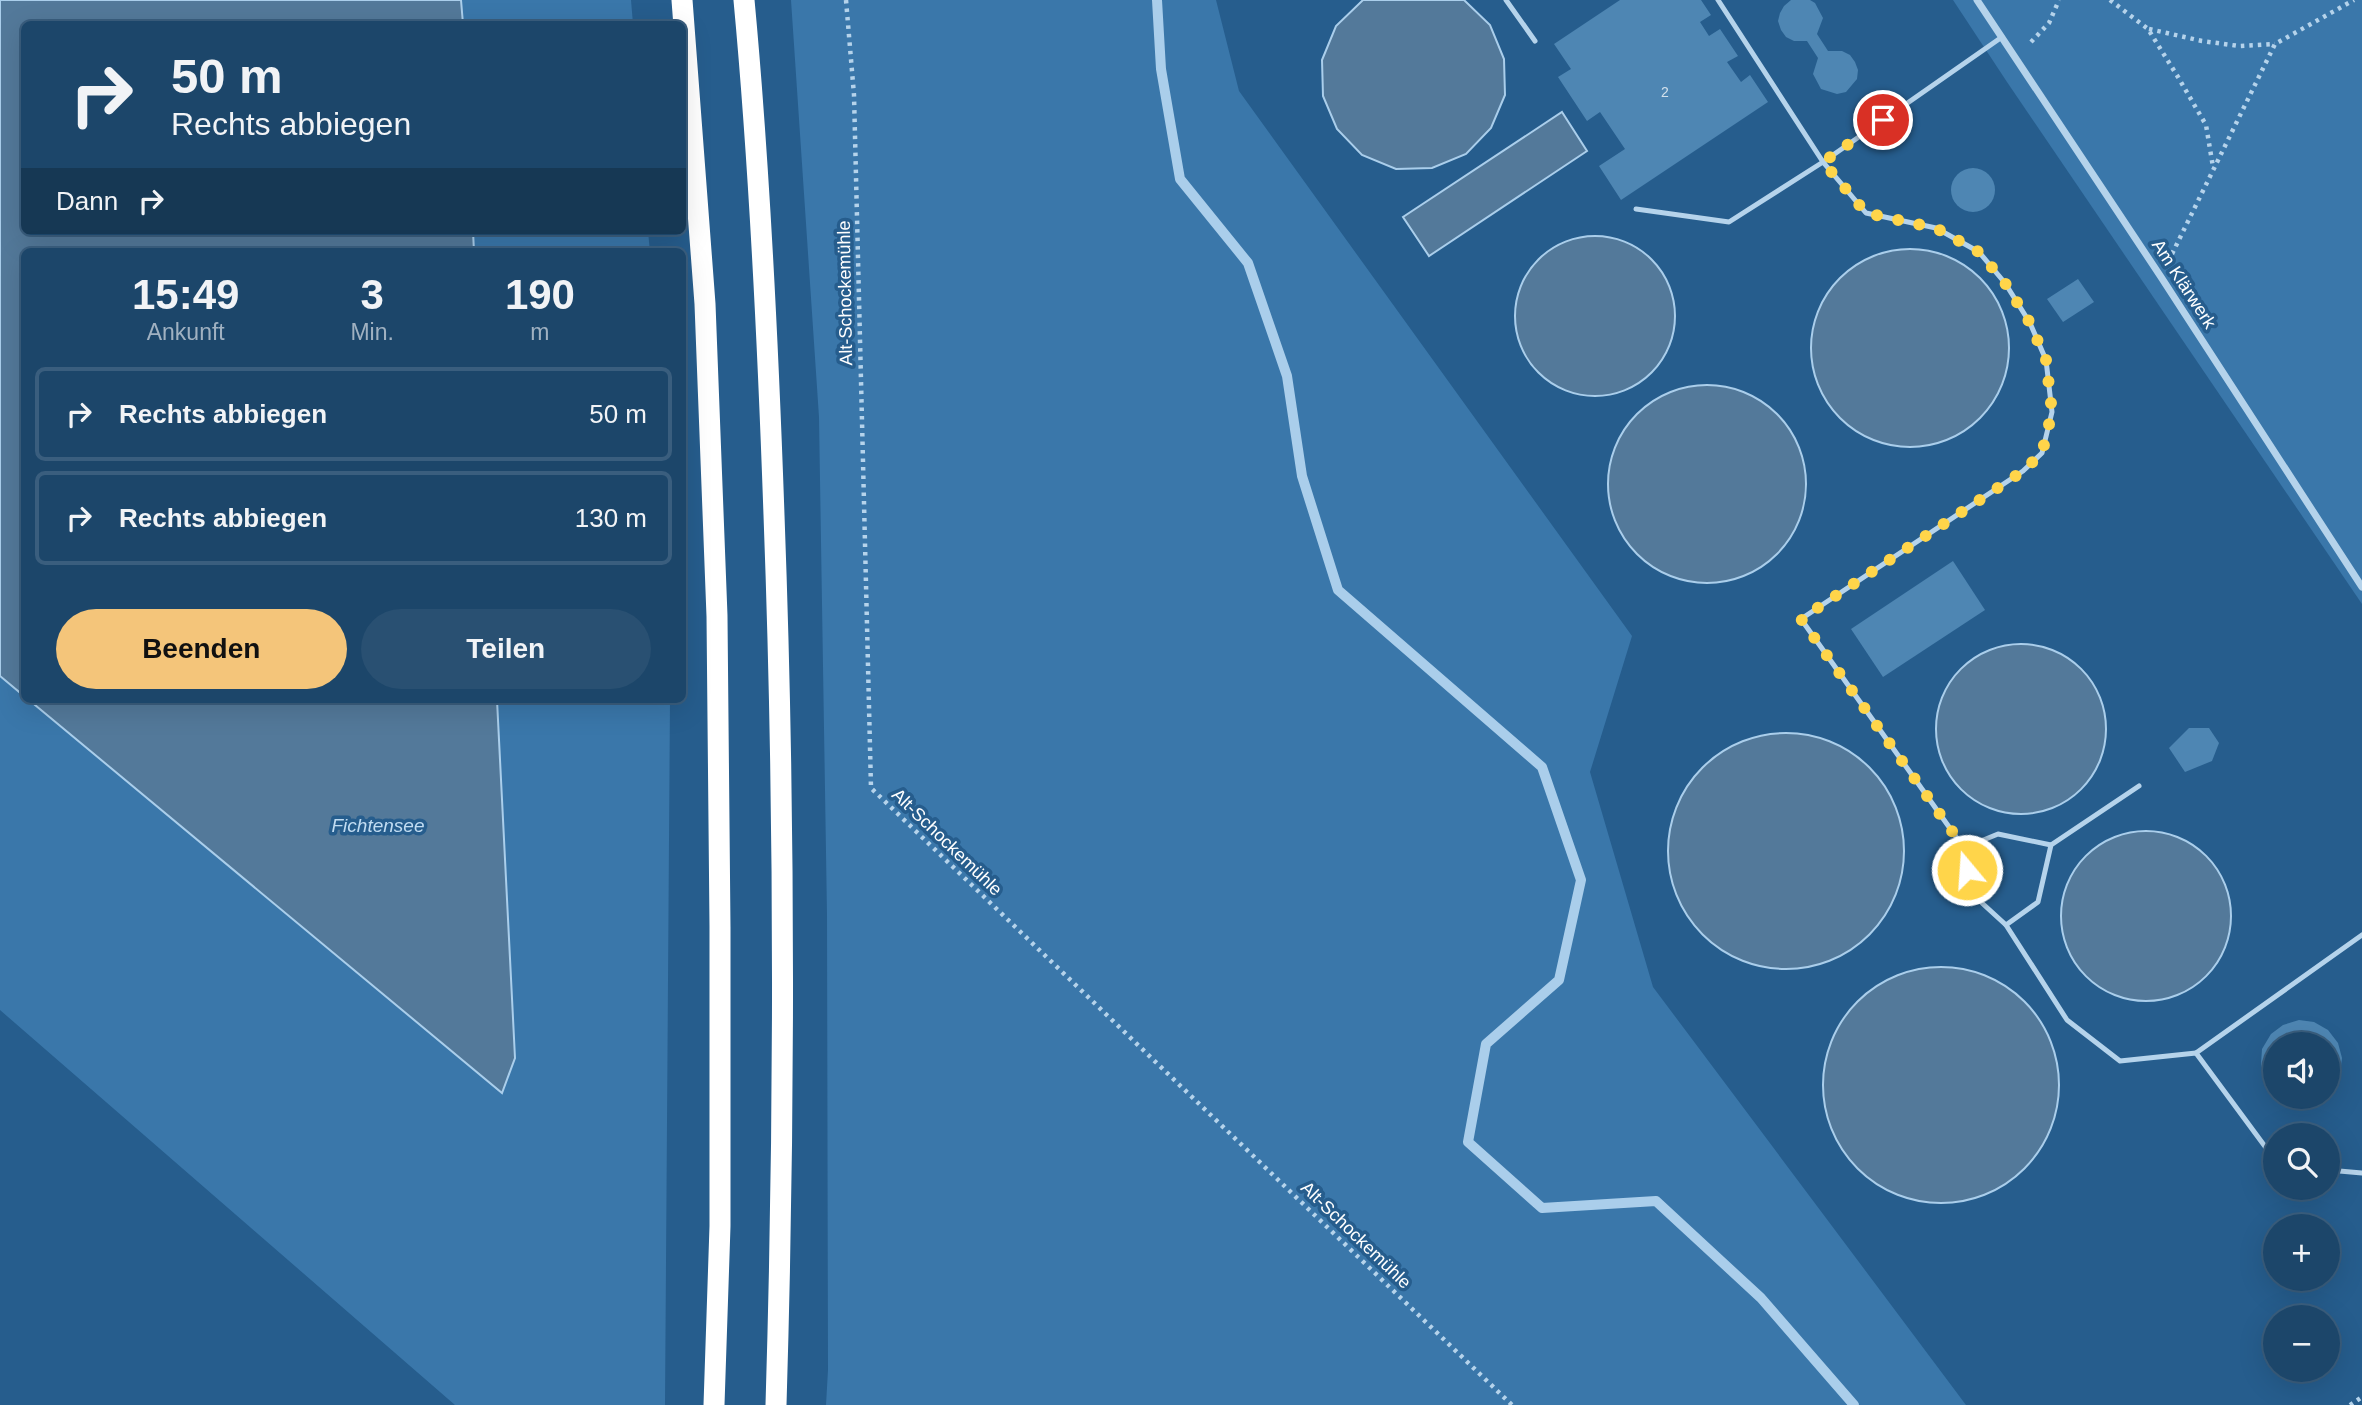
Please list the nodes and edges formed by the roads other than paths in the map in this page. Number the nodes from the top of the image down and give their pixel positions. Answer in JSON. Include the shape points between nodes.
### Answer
{"nodes":[{"id":1,"x":682,"y":0,"type":"edge"},
{"id":2,"x":744,"y":0,"type":"edge"},
{"id":3,"x":1506,"y":0,"type":"edge"},
{"id":4,"x":1718,"y":0,"type":"edge"},
{"id":5,"x":1977,"y":0,"type":"edge"},
{"id":6,"x":684,"y":21,"type":"edge"},
{"id":7,"x":2002,"y":37,"type":"junction"},
{"id":8,"x":1535,"y":41,"type":"dead end"},
{"id":9,"x":686,"y":53,"type":"edge"},
{"id":10,"x":1823,"y":162,"type":"junction"},
{"id":11,"x":1636,"y":209,"type":"dead end"},
{"id":12,"x":2362,"y":587,"type":"edge"},
{"id":13,"x":2139,"y":786,"type":"dead end"},
{"id":14,"x":2051,"y":845,"type":"junction"},
{"id":15,"x":1964,"y":848,"type":"junction"},
{"id":16,"x":2006,"y":925,"type":"junction"},
{"id":17,"x":2362,"y":935,"type":"edge"},
{"id":18,"x":2196,"y":1053,"type":"junction"},
{"id":19,"x":2263,"y":1144,"type":"edge"},
{"id":20,"x":2340,"y":1171,"type":"edge"},
{"id":21,"x":2362,"y":1173,"type":"edge"},
{"id":22,"x":714,"y":1405,"type":"edge"},
{"id":23,"x":776,"y":1405,"type":"edge"}],
"edges":[{"from":1,"to":6,"type":"highway"},
{"from":2,"to":23,"type":"highway","via":[[766,289],[778,627],[783,948]]},
{"from":3,"to":8,"type":"lane"},
{"from":4,"to":10,"type":"lane"},
{"from":5,"to":7,"type":"street","name":"Am Klärwerk"},
{"from":7,"to":10,"type":"lane"},
{"from":7,"to":12,"type":"street","name":"Am Klärwerk"},
{"from":9,"to":22,"type":"highway","via":[[705,304],[717,616],[720,1226]]},
{"from":10,"to":11,"type":"lane","via":[[1730,222]]},
{"from":10,"to":15,"type":"lane","via":[[1866,213],[1936,228],[1979,252],[2030,323],[2046,360],[2052,412],[2042,453],[2023,471],[1801,619]]},
{"from":13,"to":14,"type":"lane"},
{"from":14,"to":15,"type":"lane","via":[[1998,834]]},
{"from":14,"to":16,"type":"lane","via":[[2038,902]]},
{"from":15,"to":16,"type":"lane","via":[[1971,892]]},
{"from":16,"to":18,"type":"lane","via":[[2067,1020],[2120,1061]]},
{"from":17,"to":18,"type":"lane"},
{"from":18,"to":19,"type":"lane"},
{"from":20,"to":21,"type":"lane"}]}
